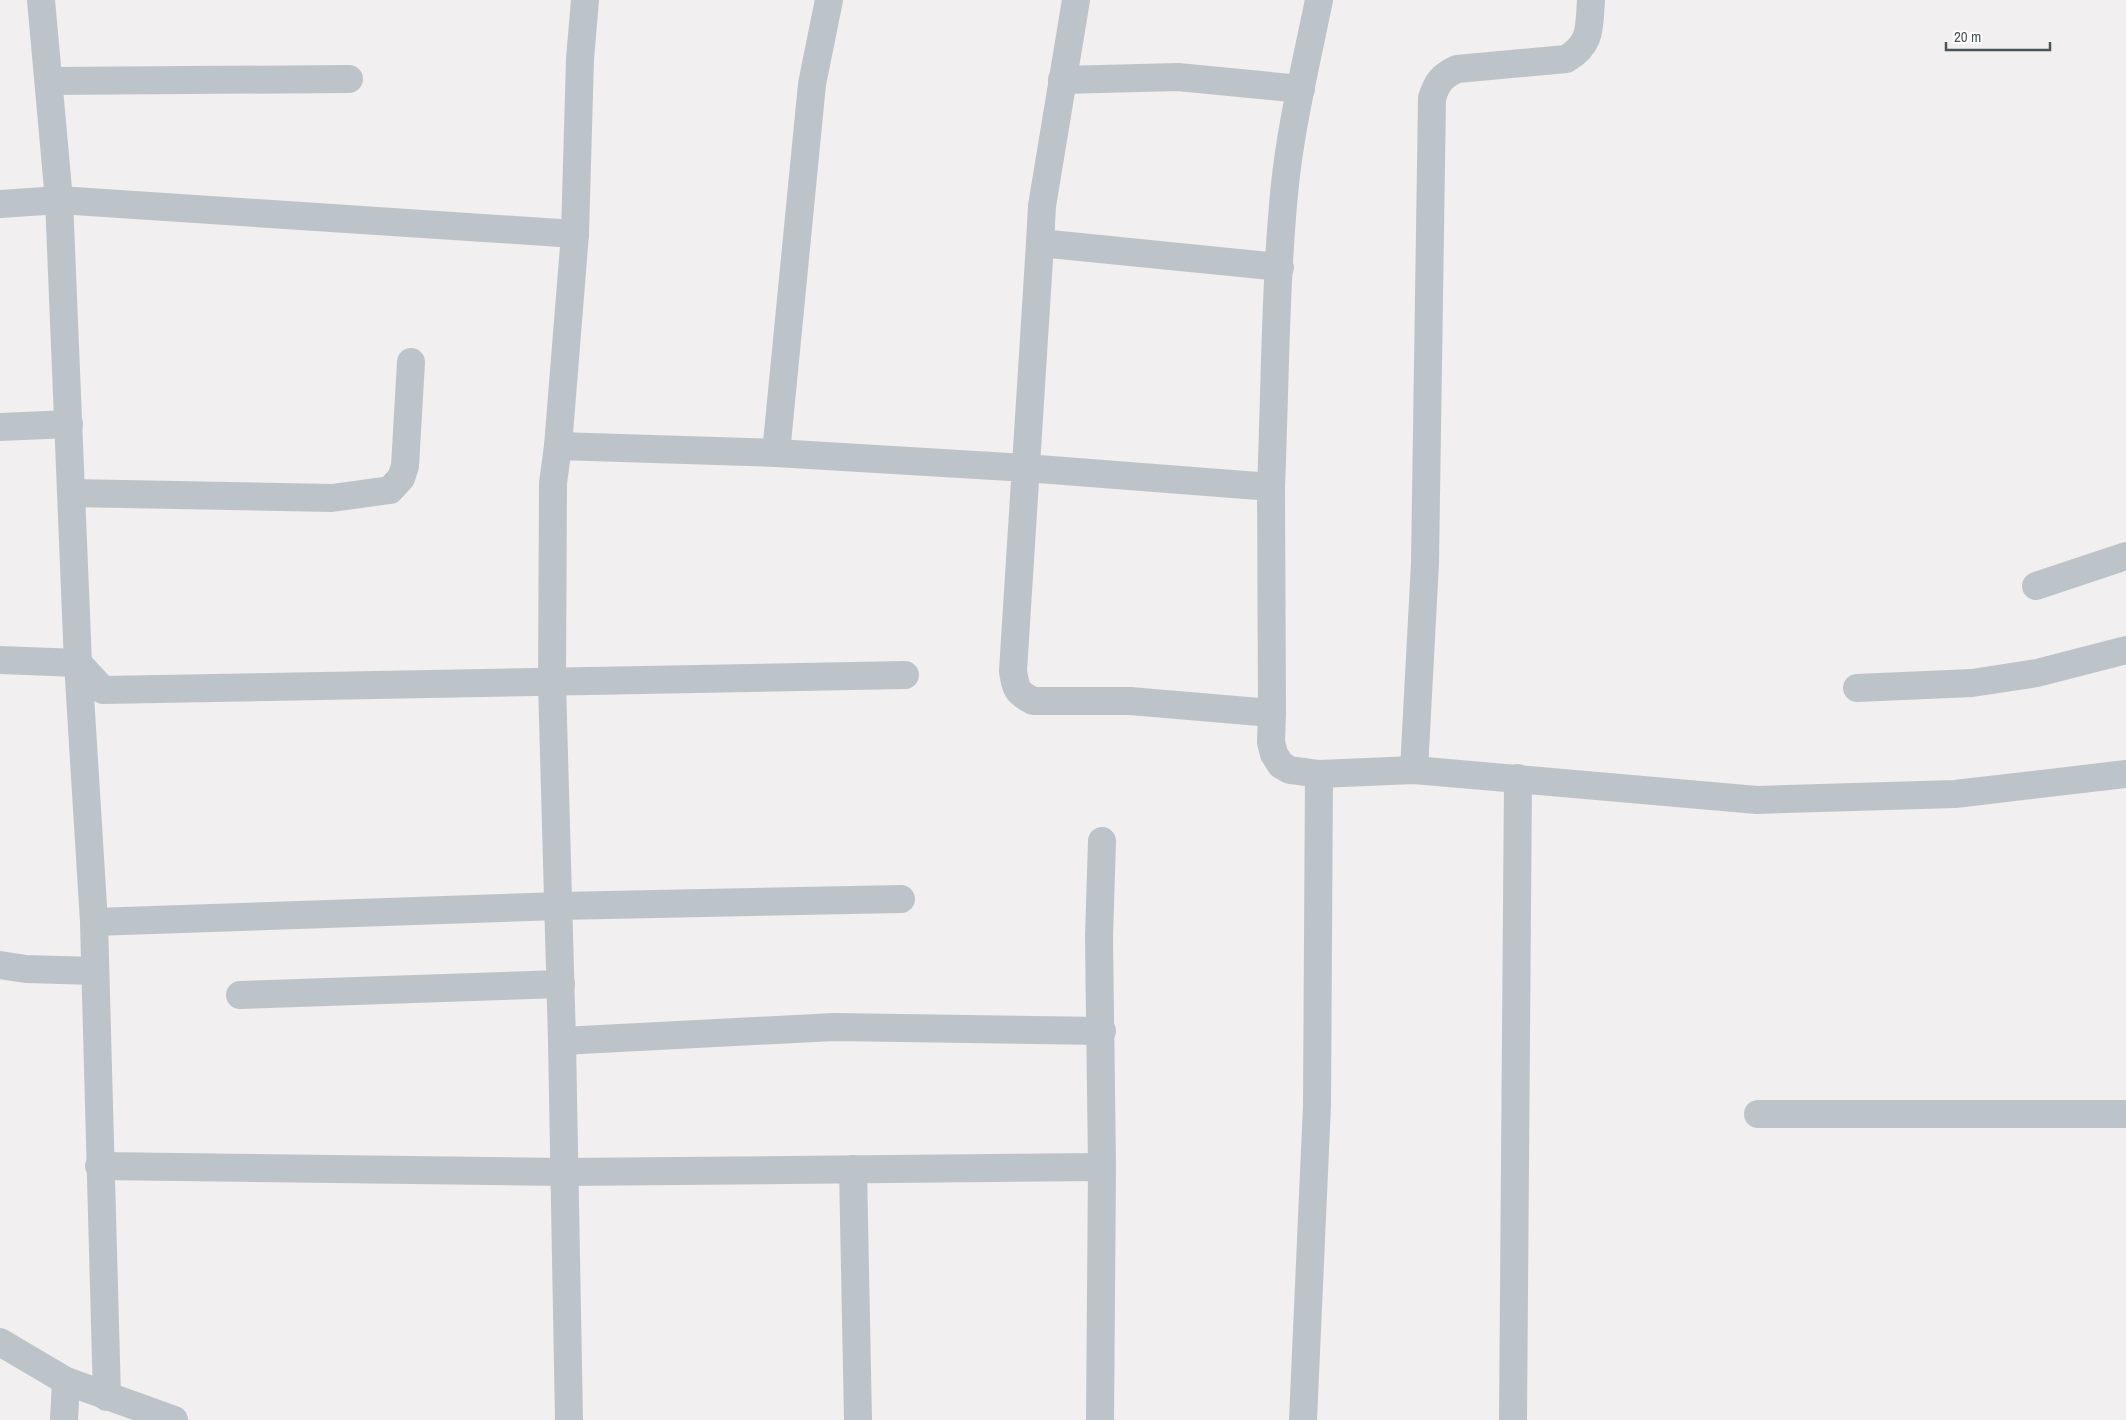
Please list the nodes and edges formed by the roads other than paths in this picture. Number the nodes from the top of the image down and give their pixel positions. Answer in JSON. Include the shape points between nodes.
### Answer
{"nodes":[{"id":1,"x":41,"y":0,"type":"edge"},
{"id":2,"x":585,"y":0,"type":"edge"},
{"id":3,"x":829,"y":0,"type":"edge"},
{"id":4,"x":1076,"y":0,"type":"edge"},
{"id":5,"x":1319,"y":0,"type":"edge"},
{"id":6,"x":1591,"y":0,"type":"edge"},
{"id":7,"x":349,"y":78,"type":"dead end"},
{"id":8,"x":1062,"y":80,"type":"junction"},
{"id":9,"x":49,"y":81,"type":"junction"},
{"id":10,"x":1301,"y":89,"type":"junction"},
{"id":11,"x":60,"y":200,"type":"junction"},
{"id":12,"x":0,"y":204,"type":"edge"},
{"id":13,"x":575,"y":234,"type":"junction"},
{"id":14,"x":1040,"y":243,"type":"junction"},
{"id":15,"x":1280,"y":267,"type":"junction"},
{"id":16,"x":411,"y":362,"type":"dead end"},
{"id":17,"x":69,"y":424,"type":"junction"},
{"id":18,"x":0,"y":427,"type":"edge"},
{"id":19,"x":558,"y":446,"type":"junction"},
{"id":20,"x":776,"y":453,"type":"junction"},
{"id":21,"x":1026,"y":468,"type":"junction"},
{"id":22,"x":1271,"y":486,"type":"junction"},
{"id":23,"x":71,"y":492,"type":"junction"},
{"id":24,"x":2126,"y":556,"type":"edge"},
{"id":25,"x":2036,"y":586,"type":"dead end"},
{"id":26,"x":2126,"y":650,"type":"edge"},
{"id":27,"x":0,"y":660,"type":"edge"},
{"id":28,"x":78,"y":663,"type":"junction"},
{"id":29,"x":905,"y":675,"type":"dead end"},
{"id":30,"x":552,"y":683,"type":"junction"},
{"id":31,"x":1857,"y":688,"type":"dead end"},
{"id":32,"x":1272,"y":713,"type":"junction"},
{"id":33,"x":1414,"y":770,"type":"junction"},
{"id":34,"x":1320,"y":774,"type":"junction"},
{"id":35,"x":2126,"y":774,"type":"edge"},
{"id":36,"x":1518,"y":778,"type":"junction"},
{"id":37,"x":1102,"y":841,"type":"dead end"},
{"id":38,"x":901,"y":899,"type":"dead end"},
{"id":39,"x":559,"y":906,"type":"junction"},
{"id":40,"x":94,"y":922,"type":"junction"},
{"id":41,"x":0,"y":965,"type":"edge"},
{"id":42,"x":95,"y":971,"type":"junction"},
{"id":43,"x":560,"y":984,"type":"junction"},
{"id":44,"x":240,"y":995,"type":"dead end"},
{"id":45,"x":1102,"y":1031,"type":"junction"},
{"id":46,"x":562,"y":1041,"type":"junction"},
{"id":47,"x":1758,"y":1114,"type":"dead end"},
{"id":48,"x":2126,"y":1114,"type":"edge"},
{"id":49,"x":99,"y":1166,"type":"junction"},
{"id":50,"x":1102,"y":1167,"type":"junction"},
{"id":51,"x":853,"y":1169,"type":"junction"},
{"id":52,"x":563,"y":1172,"type":"junction"},
{"id":53,"x":0,"y":1342,"type":"edge"},
{"id":54,"x":66,"y":1381,"type":"junction"},
{"id":55,"x":107,"y":1397,"type":"junction"},
{"id":56,"x":64,"y":1420,"type":"edge"},
{"id":57,"x":174,"y":1420,"type":"edge"},
{"id":58,"x":569,"y":1420,"type":"edge"},
{"id":59,"x":858,"y":1420,"type":"edge"},
{"id":60,"x":1100,"y":1420,"type":"edge"},
{"id":61,"x":1303,"y":1420,"type":"edge"},
{"id":62,"x":1512,"y":1420,"type":"edge"}],
"edges":[{"from":1,"to":9,"type":"street"},
{"from":2,"to":13,"type":"street"},
{"from":3,"to":20,"type":"street","via":[[812,84]]},
{"from":4,"to":8,"type":"street"},
{"from":5,"to":10,"type":"street"},
{"from":6,"to":33,"type":"street","via":[[1586,43],[1578,52],[1566,59],[1457,69],[1443,75],[1432,98],[1424,563]]},
{"from":7,"to":9,"type":"street"},
{"from":8,"to":10,"type":"street","via":[[1178,77]]},
{"from":8,"to":14,"type":"street","via":[[1042,206]]},
{"from":9,"to":11,"type":"street"},
{"from":10,"to":15,"type":"street","via":[[1284,193]]},
{"from":11,"to":12,"type":"street"},
{"from":11,"to":13,"type":"street"},
{"from":11,"to":17,"type":"street"},
{"from":13,"to":19,"type":"street"},
{"from":14,"to":15,"type":"street"},
{"from":14,"to":21,"type":"street"},
{"from":15,"to":22,"type":"street"},
{"from":16,"to":23,"type":"street","via":[[405,466],[401,478],[390,490],[332,498]]},
{"from":17,"to":18,"type":"street"},
{"from":17,"to":23,"type":"street"},
{"from":19,"to":20,"type":"street"},
{"from":19,"to":30,"type":"street","via":[[553,484]]},
{"from":20,"to":21,"type":"street"},
{"from":21,"to":22,"type":"street"},
{"from":21,"to":32,"type":"street","via":[[1014,671],[1016,689],[1022,695],[1033,701],[1130,702]]},
{"from":22,"to":32,"type":"street"},
{"from":23,"to":28,"type":"street"},
{"from":24,"to":25,"type":"street"},
{"from":26,"to":31,"type":"street","via":[[2037,673],[1972,683]]},
{"from":27,"to":28,"type":"street"},
{"from":28,"to":30,"type":"street","via":[[103,690]]},
{"from":28,"to":40,"type":"street"},
{"from":29,"to":30,"type":"street"},
{"from":30,"to":39,"type":"street"},
{"from":32,"to":34,"type":"street","via":[[1271,742],[1281,764],[1290,770]]},
{"from":33,"to":34,"type":"street"},
{"from":33,"to":36,"type":"street"},
{"from":34,"to":61,"type":"street","via":[[1317,1105]]},
{"from":35,"to":36,"type":"street","via":[[1955,794],[1757,800]]},
{"from":36,"to":62,"type":"street"},
{"from":37,"to":45,"type":"street"},
{"from":38,"to":39,"type":"street"},
{"from":39,"to":40,"type":"street"},
{"from":39,"to":43,"type":"street"},
{"from":40,"to":42,"type":"street"},
{"from":41,"to":42,"type":"street"},
{"from":42,"to":49,"type":"street"},
{"from":43,"to":44,"type":"street"},
{"from":43,"to":46,"type":"street"},
{"from":45,"to":46,"type":"street","via":[[834,1027]]},
{"from":45,"to":50,"type":"street"},
{"from":46,"to":52,"type":"street"},
{"from":47,"to":48,"type":"street"},
{"from":49,"to":52,"type":"street"},
{"from":49,"to":55,"type":"street"},
{"from":50,"to":51,"type":"street"},
{"from":50,"to":60,"type":"street"},
{"from":51,"to":52,"type":"street"},
{"from":51,"to":59,"type":"street"},
{"from":52,"to":58,"type":"street"},
{"from":53,"to":54,"type":"street"},
{"from":54,"to":55,"type":"street"},
{"from":54,"to":56,"type":"street"},
{"from":55,"to":57,"type":"street"}]}
